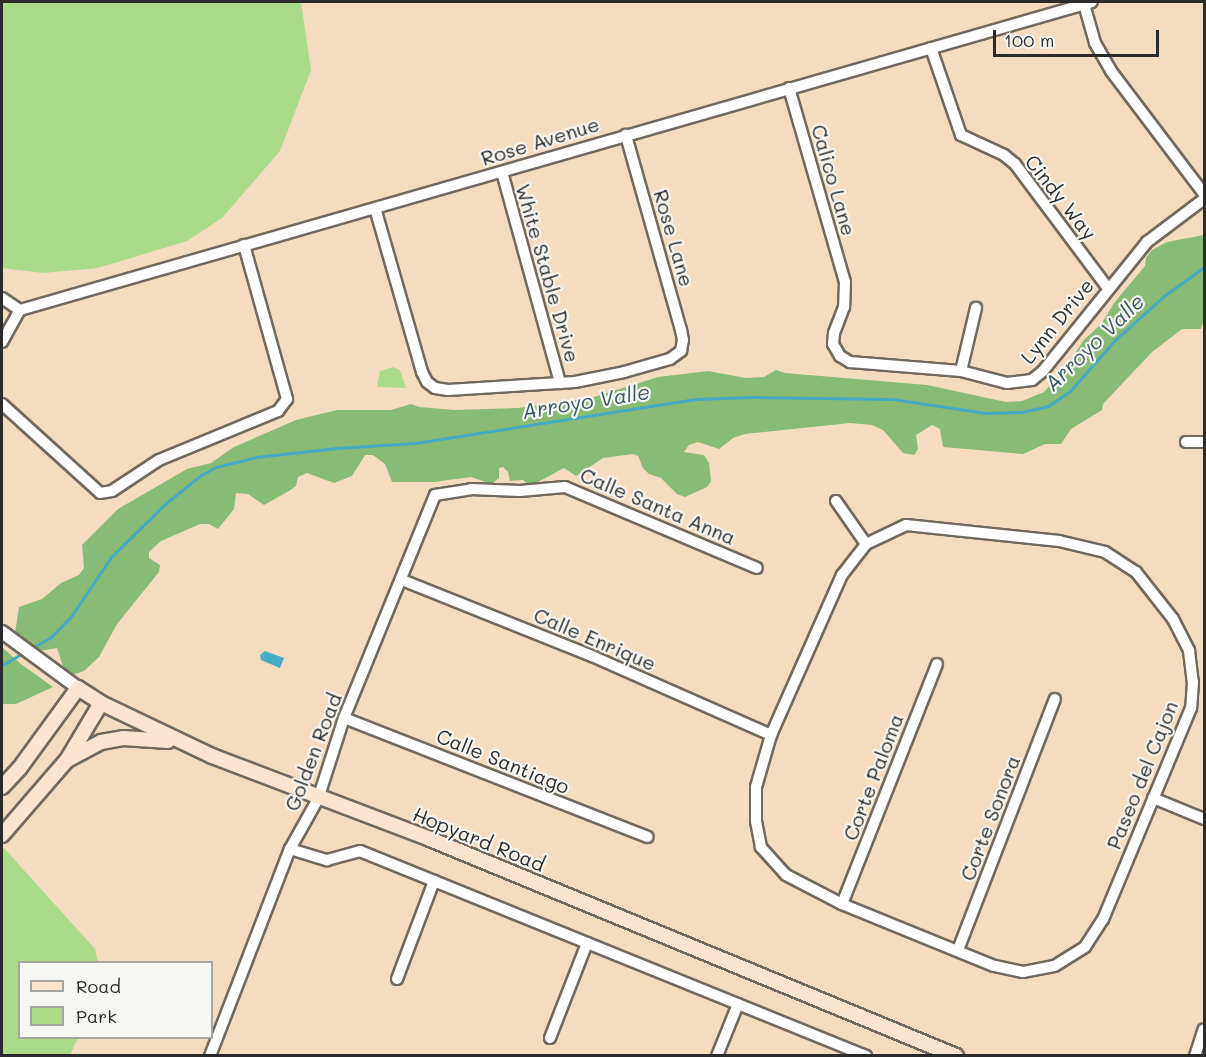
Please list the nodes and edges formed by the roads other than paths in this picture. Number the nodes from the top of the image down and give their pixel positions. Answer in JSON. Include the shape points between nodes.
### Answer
{"nodes":[{"id":1,"x":1088,"y":3,"type":"edge"},
{"id":2,"x":931,"y":48,"type":"junction"},
{"id":3,"x":789,"y":88,"type":"junction"},
{"id":4,"x":626,"y":135,"type":"junction"},
{"id":5,"x":502,"y":172,"type":"junction"},
{"id":6,"x":1204,"y":194,"type":"edge"},
{"id":7,"x":1204,"y":199,"type":"edge"},
{"id":8,"x":375,"y":208,"type":"junction"},
{"id":9,"x":244,"y":246,"type":"junction"},
{"id":10,"x":845,"y":282,"type":"joint"},
{"id":11,"x":1107,"y":287,"type":"junction"},
{"id":12,"x":2,"y":298,"type":"edge"},
{"id":13,"x":976,"y":308,"type":"dead end"},
{"id":14,"x":20,"y":310,"type":"junction"},
{"id":15,"x":2,"y":342,"type":"edge"},
{"id":16,"x":961,"y":371,"type":"junction"},
{"id":17,"x":560,"y":383,"type":"junction"},
{"id":18,"x":2,"y":404,"type":"edge"},
{"id":19,"x":1186,"y":442,"type":"dead end"},
{"id":20,"x":1204,"y":442,"type":"edge"},
{"id":21,"x":435,"y":495,"type":"joint"},
{"id":22,"x":836,"y":501,"type":"dead end"},
{"id":23,"x":866,"y":544,"type":"junction"},
{"id":24,"x":758,"y":568,"type":"dead end"},
{"id":25,"x":402,"y":580,"type":"junction"},
{"id":26,"x":2,"y":632,"type":"edge"},
{"id":27,"x":937,"y":664,"type":"dead end"},
{"id":28,"x":78,"y":688,"type":"junction"},
{"id":29,"x":1055,"y":699,"type":"dead end"},
{"id":30,"x":101,"y":703,"type":"junction"},
{"id":31,"x":344,"y":718,"type":"junction"},
{"id":32,"x":771,"y":735,"type":"junction"},
{"id":33,"x":183,"y":742,"type":"junction"},
{"id":34,"x":67,"y":760,"type":"junction"},
{"id":35,"x":2,"y":787,"type":"edge"},
{"id":36,"x":1153,"y":798,"type":"junction"},
{"id":37,"x":318,"y":799,"type":"junction"},
{"id":38,"x":1204,"y":819,"type":"edge"},
{"id":39,"x":2,"y":835,"type":"edge"},
{"id":40,"x":648,"y":837,"type":"dead end"},
{"id":41,"x":290,"y":849,"type":"junction"},
{"id":42,"x":434,"y":881,"type":"junction"},
{"id":43,"x":842,"y":904,"type":"junction"},
{"id":44,"x":587,"y":943,"type":"junction"},
{"id":45,"x":958,"y":950,"type":"junction"},
{"id":46,"x":397,"y":979,"type":"dead end"},
{"id":47,"x":738,"y":1004,"type":"junction"},
{"id":48,"x":1204,"y":1029,"type":"edge"},
{"id":49,"x":550,"y":1038,"type":"dead end"},
{"id":50,"x":210,"y":1056,"type":"edge"},
{"id":51,"x":717,"y":1056,"type":"edge"},
{"id":52,"x":866,"y":1056,"type":"edge"},
{"id":53,"x":957,"y":1056,"type":"edge"},
{"id":54,"x":1195,"y":1056,"type":"edge"}],
"edges":[{"from":1,"to":2,"type":"street","name":"Rose Avenue"},
{"from":1,"to":6,"type":"street","via":[[1095,43],[1111,71]]},
{"from":2,"to":3,"type":"street","name":"Rose Avenue"},
{"from":2,"to":11,"type":"street","name":"Cindy Way","via":[[961,135],[1015,164]]},
{"from":3,"to":4,"type":"street","name":"Rose Avenue"},
{"from":3,"to":10,"type":"street","name":"Calico Lane"},
{"from":4,"to":5,"type":"street","name":"Rose Avenue"},
{"from":4,"to":17,"type":"street","name":"Rose Lane","via":[[681,330],[681,351],[670,359],[624,372]]},
{"from":5,"to":8,"type":"street","name":"Rose Avenue"},
{"from":5,"to":17,"type":"street","name":"White Stable Drive"},
{"from":7,"to":11,"type":"street","name":"Lynn Drive","via":[[1159,230]]},
{"from":8,"to":9,"type":"street","name":"Rose Avenue"},
{"from":8,"to":17,"type":"street","via":[[427,382],[448,390]]},
{"from":9,"to":14,"type":"street","name":"Rose Avenue"},
{"from":9,"to":18,"type":"street","via":[[287,399],[278,411],[159,460],[112,491],[100,493]]},
{"from":10,"to":16,"type":"street","name":"Lynn Drive","via":[[844,307],[833,344],[840,356],[850,362]]},
{"from":11,"to":16,"type":"street","name":"Lynn Drive","via":[[1044,371],[1032,380],[1007,383]]},
{"from":12,"to":14,"type":"street"},
{"from":13,"to":16,"type":"street"},
{"from":14,"to":15,"type":"street"},
{"from":19,"to":20,"type":"street"},
{"from":21,"to":24,"type":"street","name":"Calle Santa Anna","via":[[471,489],[520,491],[565,487]]},
{"from":21,"to":25,"type":"street","name":"Golden Road"},
{"from":22,"to":23,"type":"street"},
{"from":23,"to":32,"type":"street","name":"Paseo del Cajon","via":[[842,574]]},
{"from":23,"to":36,"type":"street","name":"Paseo del Cajon","via":[[906,525],[1070,544],[1105,552],[1136,572],[1173,618],[1189,651],[1193,682],[1191,708]]},
{"from":25,"to":31,"type":"street","name":"Golden Road"},
{"from":25,"to":32,"type":"street","name":"Calle Enrique","via":[[592,656]]},
{"from":26,"to":28,"type":"street","name":"Hopyard Road"},
{"from":27,"to":43,"type":"street","name":"Corte Paloma"},
{"from":28,"to":30,"type":"main road","name":"Hopyard Road"},
{"from":28,"to":35,"type":"main road"},
{"from":29,"to":45,"type":"street","name":"Corte Sonora"},
{"from":30,"to":33,"type":"main road","name":"Hopyard Road"},
{"from":30,"to":34,"type":"main road"},
{"from":31,"to":37,"type":"street","name":"Golden Road"},
{"from":31,"to":40,"type":"street","name":"Calle Santiago"},
{"from":32,"to":43,"type":"street","name":"Paseo del Cajon","via":[[756,787],[761,847],[786,875]]},
{"from":33,"to":34,"type":"main road","via":[[123,738],[101,742]]},
{"from":33,"to":37,"type":"main road","name":"Hopyard Road"},
{"from":34,"to":39,"type":"main road"},
{"from":36,"to":38,"type":"street"},
{"from":36,"to":45,"type":"street","name":"Paseo del Cajon","via":[[1103,919],[1084,947],[1054,966],[1023,972],[994,966]]},
{"from":37,"to":41,"type":"street","name":"Golden Road"},
{"from":37,"to":53,"type":"main road","name":"Hopyard Road","via":[[430,840]]},
{"from":41,"to":42,"type":"street","via":[[327,860],[360,851]]},
{"from":41,"to":50,"type":"street","name":"Golden Road"},
{"from":42,"to":44,"type":"street"},
{"from":42,"to":46,"type":"street"},
{"from":43,"to":45,"type":"street","name":"Paseo del Cajon"},
{"from":44,"to":47,"type":"street"},
{"from":44,"to":49,"type":"street"},
{"from":47,"to":51,"type":"street"},
{"from":47,"to":52,"type":"street"},
{"from":48,"to":54,"type":"street"}]}
